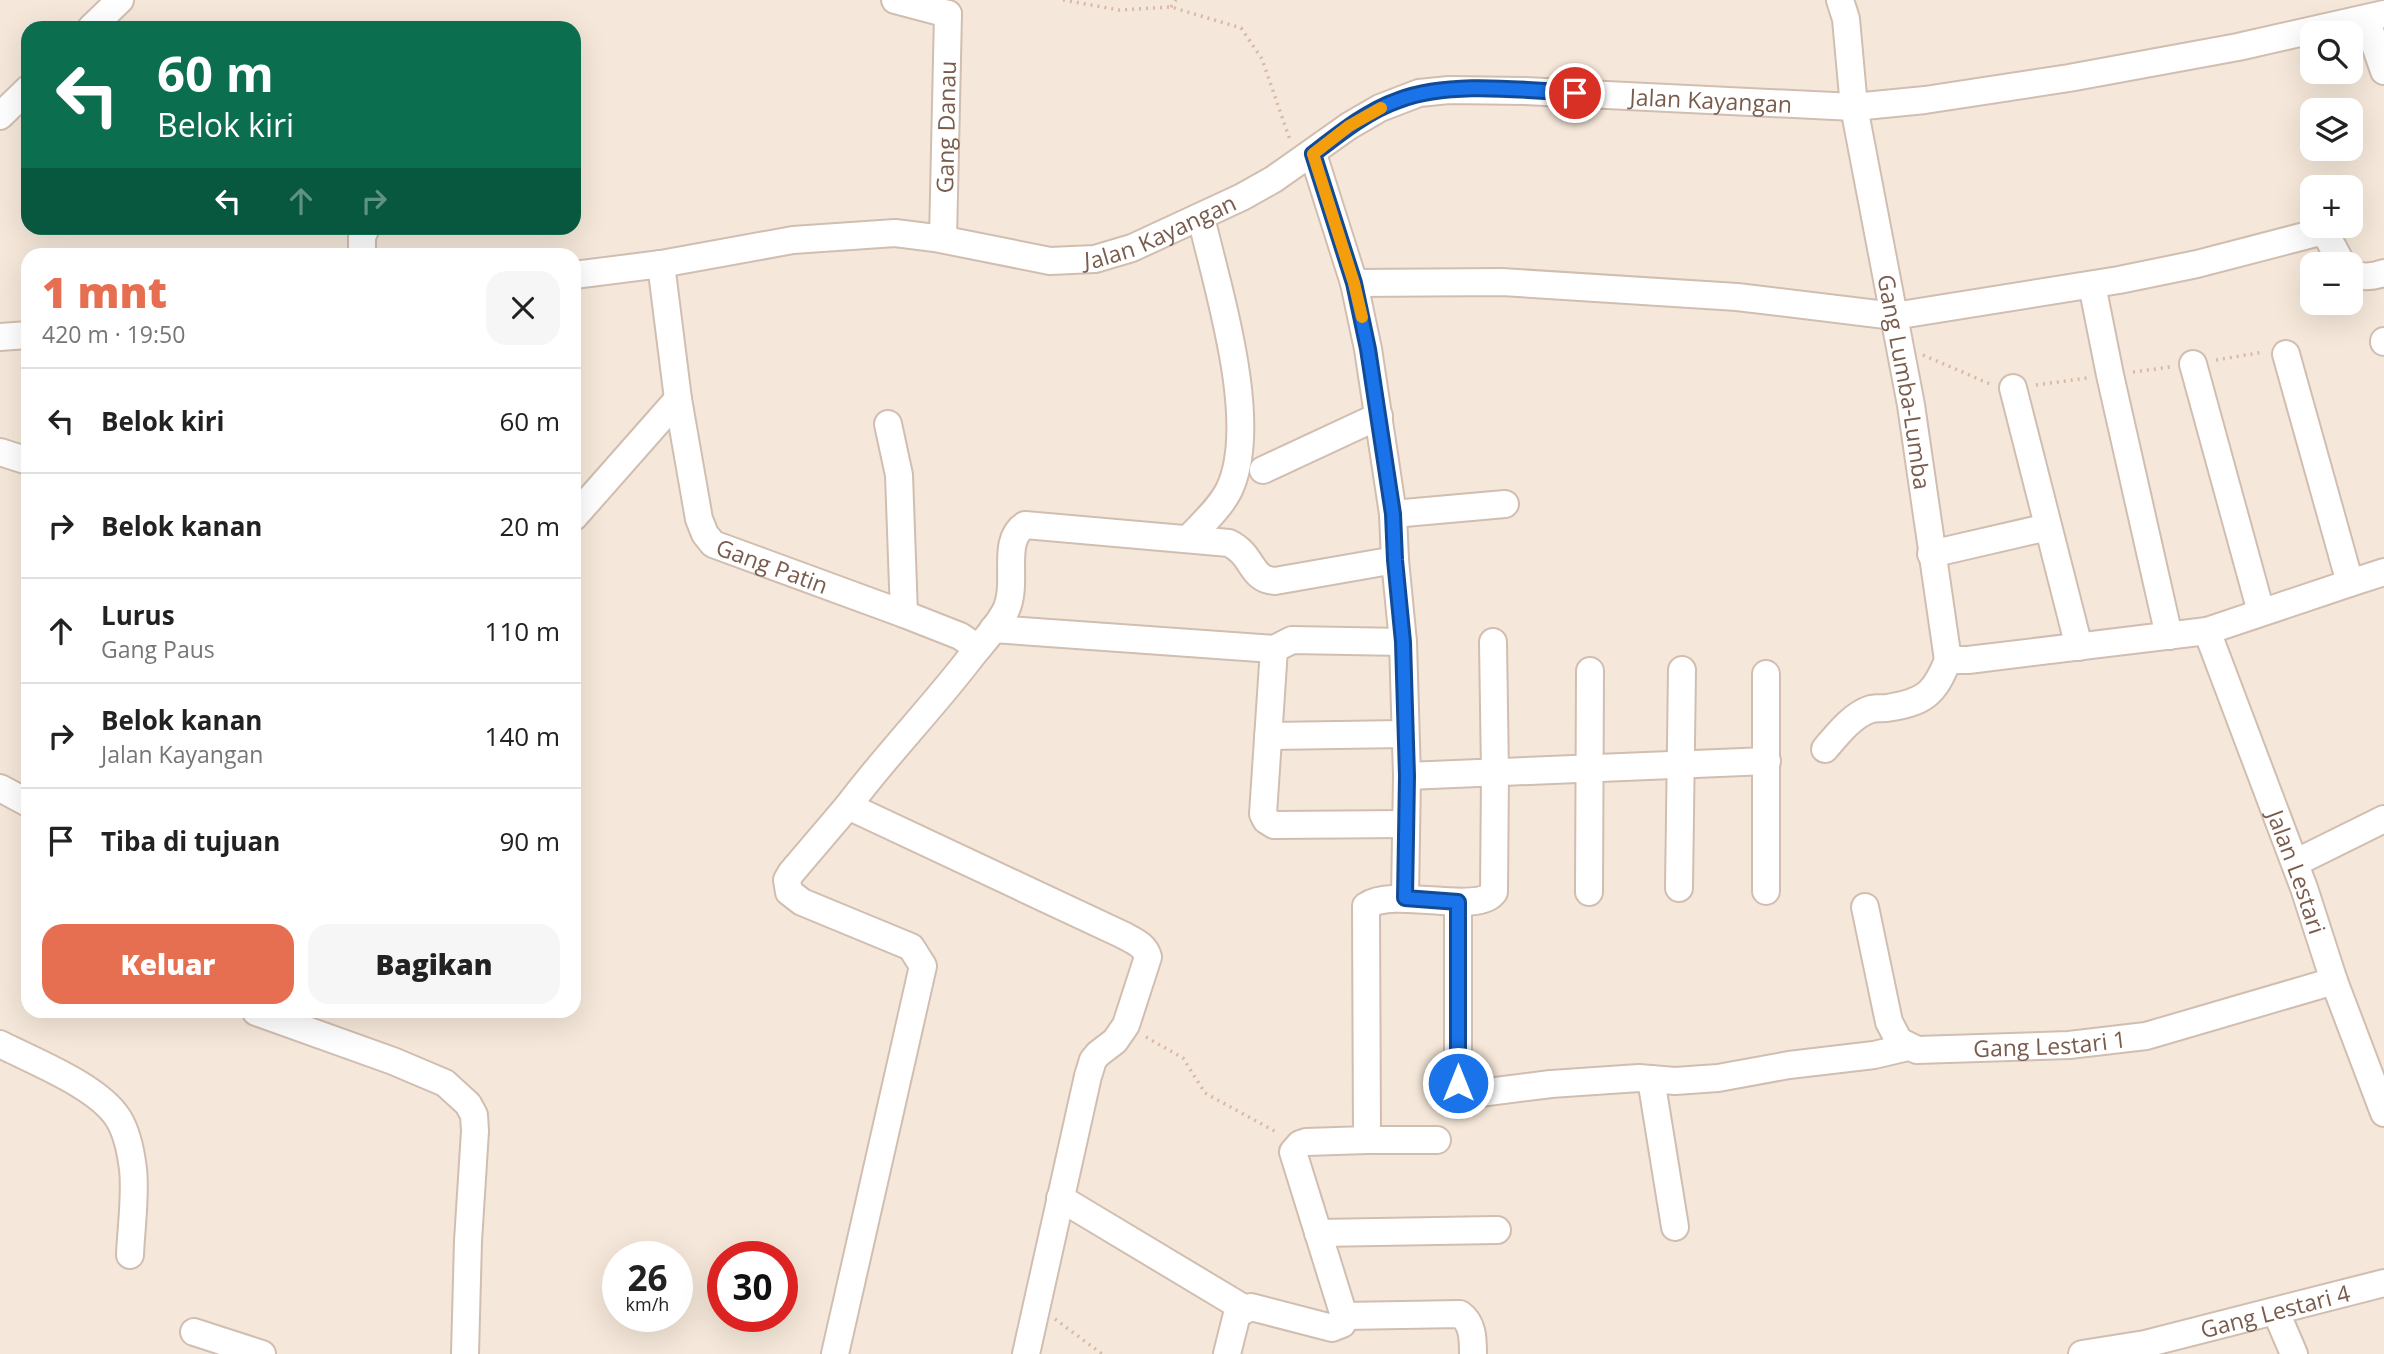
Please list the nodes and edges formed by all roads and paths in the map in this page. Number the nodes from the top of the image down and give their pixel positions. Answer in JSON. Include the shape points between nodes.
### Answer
{"nodes":[{"id":1,"x":120,"y":0,"type":"edge"},
{"id":2,"x":895,"y":0,"type":"edge"},
{"id":3,"x":1063,"y":0,"type":"edge"},
{"id":4,"x":1176,"y":0,"type":"edge"},
{"id":5,"x":1840,"y":0,"type":"edge"},
{"id":6,"x":953,"y":7,"type":"edge"},
{"id":7,"x":1171,"y":7,"type":"junction"},
{"id":8,"x":2375,"y":17,"type":"edge"},
{"id":9,"x":98,"y":21,"type":"edge"},
{"id":10,"x":2384,"y":71,"type":"edge"},
{"id":11,"x":21,"y":96,"type":"edge"},
{"id":12,"x":1854,"y":107,"type":"junction"},
{"id":13,"x":0,"y":116,"type":"edge"},
{"id":14,"x":1305,"y":159,"type":"junction"},
{"id":15,"x":1201,"y":217,"type":"junction"},
{"id":16,"x":943,"y":239,"type":"junction"},
{"id":17,"x":2336,"y":252,"type":"edge"},
{"id":18,"x":661,"y":264,"type":"junction"},
{"id":19,"x":2384,"y":273,"type":"edge"},
{"id":20,"x":581,"y":274,"type":"edge"},
{"id":21,"x":2363,"y":276,"type":"edge"},
{"id":22,"x":1354,"y":283,"type":"junction"},
{"id":23,"x":2092,"y":285,"type":"junction"},
{"id":24,"x":1894,"y":316,"type":"junction"},
{"id":25,"x":21,"y":336,"type":"edge"},
{"id":26,"x":0,"y":337,"type":"edge"},
{"id":27,"x":2286,"y":354,"type":"joint"},
{"id":28,"x":2193,"y":364,"type":"junction"},
{"id":29,"x":2110,"y":375,"type":"junction"},
{"id":30,"x":2013,"y":388,"type":"dead end"},
{"id":31,"x":678,"y":399,"type":"junction"},
{"id":32,"x":1379,"y":416,"type":"junction"},
{"id":33,"x":888,"y":424,"type":"dead end"},
{"id":34,"x":0,"y":452,"type":"edge"},
{"id":35,"x":21,"y":459,"type":"edge"},
{"id":36,"x":1263,"y":470,"type":"dead end"},
{"id":37,"x":1505,"y":504,"type":"dead end"},
{"id":38,"x":581,"y":509,"type":"edge"},
{"id":39,"x":1393,"y":514,"type":"junction"},
{"id":40,"x":2048,"y":527,"type":"junction"},
{"id":41,"x":1188,"y":540,"type":"junction"},
{"id":42,"x":1931,"y":554,"type":"junction"},
{"id":43,"x":1395,"y":560,"type":"junction"},
{"id":44,"x":2384,"y":572,"type":"edge"},
{"id":45,"x":2350,"y":583,"type":"junction"},
{"id":46,"x":2261,"y":612,"type":"junction"},
{"id":47,"x":904,"y":614,"type":"junction"},
{"id":48,"x":2207,"y":631,"type":"junction"},
{"id":49,"x":2169,"y":636,"type":"junction"},
{"id":50,"x":986,"y":638,"type":"junction"},
{"id":51,"x":1403,"y":642,"type":"junction"},
{"id":52,"x":1493,"y":642,"type":"dead end"},
{"id":53,"x":2079,"y":647,"type":"junction"},
{"id":54,"x":1274,"y":649,"type":"junction"},
{"id":55,"x":1948,"y":660,"type":"junction"},
{"id":56,"x":1682,"y":670,"type":"dead end"},
{"id":57,"x":1590,"y":671,"type":"dead end"},
{"id":58,"x":1766,"y":674,"type":"dead end"},
{"id":59,"x":1405,"y":734,"type":"junction"},
{"id":60,"x":1268,"y":736,"type":"junction"},
{"id":61,"x":1825,"y":749,"type":"dead end"},
{"id":62,"x":1767,"y":761,"type":"junction"},
{"id":63,"x":1680,"y":765,"type":"junction"},
{"id":64,"x":1588,"y":769,"type":"junction"},
{"id":65,"x":1496,"y":773,"type":"junction"},
{"id":66,"x":1407,"y":776,"type":"junction"},
{"id":67,"x":0,"y":788,"type":"edge"},
{"id":68,"x":21,"y":799,"type":"edge"},
{"id":69,"x":848,"y":806,"type":"junction"},
{"id":70,"x":2384,"y":819,"type":"edge"},
{"id":71,"x":1405,"y":824,"type":"junction"},
{"id":72,"x":2295,"y":863,"type":"junction"},
{"id":73,"x":1679,"y":888,"type":"dead end"},
{"id":74,"x":1766,"y":891,"type":"dead end"},
{"id":75,"x":1589,"y":892,"type":"dead end"},
{"id":76,"x":1405,"y":898,"type":"junction"},
{"id":77,"x":1458,"y":902,"type":"junction"},
{"id":78,"x":1865,"y":907,"type":"dead end"},
{"id":79,"x":2334,"y":981,"type":"junction"},
{"id":80,"x":273,"y":1018,"type":"edge"},
{"id":81,"x":1126,"y":1025,"type":"junction"},
{"id":82,"x":0,"y":1044,"type":"edge"},
{"id":83,"x":1908,"y":1047,"type":"junction"},
{"id":84,"x":1651,"y":1079,"type":"junction"},
{"id":85,"x":2384,"y":1112,"type":"edge"},
{"id":86,"x":1367,"y":1140,"type":"junction"},
{"id":87,"x":1437,"y":1140,"type":"dead end"},
{"id":88,"x":1300,"y":1144,"type":"junction"},
{"id":89,"x":1060,"y":1198,"type":"junction"},
{"id":90,"x":1675,"y":1227,"type":"dead end"},
{"id":91,"x":1497,"y":1230,"type":"dead end"},
{"id":92,"x":1318,"y":1233,"type":"junction"},
{"id":93,"x":130,"y":1255,"type":"dead end"},
{"id":94,"x":2384,"y":1283,"type":"edge"},
{"id":95,"x":1037,"y":1305,"type":"junction"},
{"id":96,"x":1244,"y":1309,"type":"junction"},
{"id":97,"x":2276,"y":1312,"type":"junction"},
{"id":98,"x":1344,"y":1316,"type":"junction"},
{"id":99,"x":194,"y":1332,"type":"dead end"},
{"id":100,"x":262,"y":1354,"type":"edge"},
{"id":101,"x":465,"y":1354,"type":"edge"},
{"id":102,"x":835,"y":1354,"type":"edge"},
{"id":103,"x":1026,"y":1354,"type":"edge"},
{"id":104,"x":1102,"y":1354,"type":"edge"},
{"id":105,"x":1227,"y":1354,"type":"edge"},
{"id":106,"x":1473,"y":1354,"type":"edge"},
{"id":107,"x":2082,"y":1354,"type":"edge"},
{"id":108,"x":2294,"y":1354,"type":"edge"}],
"edges":[{"from":1,"to":9,"type":"street"},
{"from":2,"to":6,"type":"street"},
{"from":3,"to":7,"type":"path","via":[[1119,10]]},
{"from":4,"to":7,"type":"path"},
{"from":5,"to":12,"type":"street","name":"Gang Lumba-Lumba"},
{"from":6,"to":16,"type":"street","name":"Gang Danau"},
{"from":7,"to":14,"type":"path","via":[[1241,28],[1262,59]]},
{"from":8,"to":10,"type":"street"},
{"from":8,"to":12,"type":"street","name":"Jalan Kayangan","via":[[2069,78]]},
{"from":11,"to":13,"type":"street"},
{"from":12,"to":14,"type":"street","name":"Jalan Kayangan","via":[[1449,90],[1397,100],[1349,126]]},
{"from":12,"to":24,"type":"street","name":"Gang Lumba-Lumba"},
{"from":14,"to":15,"type":"street","name":"Jalan Kayangan"},
{"from":14,"to":22,"type":"street"},
{"from":15,"to":16,"type":"street","name":"Jalan Kayangan","via":[[1132,248],[1080,261],[1023,257]]},
{"from":15,"to":41,"type":"street","via":[[1238,388],[1239,454],[1228,491]]},
{"from":16,"to":18,"type":"street","name":"Jalan Kayangan","via":[[895,233],[793,240]]},
{"from":17,"to":23,"type":"street","via":[[2320,232]]},
{"from":18,"to":20,"type":"street","name":"Jalan Kayangan"},
{"from":18,"to":31,"type":"street","name":"Gang Patin"},
{"from":19,"to":21,"type":"street"},
{"from":22,"to":24,"type":"street","via":[[1502,282],[1737,297]]},
{"from":22,"to":32,"type":"street"},
{"from":23,"to":24,"type":"street"},
{"from":23,"to":29,"type":"street"},
{"from":24,"to":42,"type":"street","name":"Gang Lumba-Lumba"},
{"from":25,"to":26,"type":"street"},
{"from":27,"to":28,"type":"path","via":[[2272,351]]},
{"from":27,"to":45,"type":"street"},
{"from":28,"to":29,"type":"path"},
{"from":28,"to":46,"type":"street"},
{"from":29,"to":49,"type":"street"},
{"from":30,"to":40,"type":"street"},
{"from":31,"to":38,"type":"street"},
{"from":31,"to":47,"type":"street","name":"Gang Patin","via":[[699,519],[713,544]]},
{"from":32,"to":36,"type":"street"},
{"from":32,"to":39,"type":"street"},
{"from":33,"to":47,"type":"street","via":[[899,475]]},
{"from":34,"to":35,"type":"street"},
{"from":37,"to":39,"type":"street"},
{"from":39,"to":43,"type":"street"},
{"from":40,"to":42,"type":"street"},
{"from":40,"to":53,"type":"street"},
{"from":41,"to":43,"type":"street","via":[[1229,543],[1239,548],[1256,574],[1275,581]]},
{"from":41,"to":50,"type":"street","via":[[1025,525],[1011,546],[1011,595],[1006,611]]},
{"from":42,"to":55,"type":"street","name":"Gang Lumba-Lumba"},
{"from":43,"to":51,"type":"street"},
{"from":44,"to":45,"type":"street"},
{"from":45,"to":46,"type":"street"},
{"from":46,"to":48,"type":"street"},
{"from":47,"to":50,"type":"street","name":"Gang Patin","via":[[960,636]]},
{"from":48,"to":49,"type":"street"},
{"from":48,"to":72,"type":"street","name":"Jalan Lestari"},
{"from":49,"to":53,"type":"street"},
{"from":50,"to":54,"type":"street"},
{"from":50,"to":69,"type":"street"},
{"from":51,"to":54,"type":"street","via":[[1292,640]]},
{"from":51,"to":59,"type":"street"},
{"from":52,"to":65,"type":"street"},
{"from":53,"to":55,"type":"street"},
{"from":54,"to":60,"type":"street"},
{"from":55,"to":61,"type":"street","via":[[1930,694],[1909,704],[1870,709]]},
{"from":56,"to":63,"type":"street"},
{"from":57,"to":64,"type":"street"},
{"from":58,"to":62,"type":"street"},
{"from":59,"to":60,"type":"street"},
{"from":59,"to":66,"type":"street"},
{"from":60,"to":71,"type":"street","via":[[1263,814],[1269,824]]},
{"from":62,"to":63,"type":"street"},
{"from":62,"to":74,"type":"street"},
{"from":63,"to":64,"type":"street"},
{"from":63,"to":73,"type":"street"},
{"from":64,"to":65,"type":"street"},
{"from":64,"to":75,"type":"street"},
{"from":65,"to":66,"type":"street"},
{"from":65,"to":77,"type":"street","via":[[1494,892],[1487,899]]},
{"from":66,"to":71,"type":"street"},
{"from":67,"to":68,"type":"street"},
{"from":69,"to":81,"type":"street","via":[[1143,947],[1147,957]]},
{"from":69,"to":102,"type":"street","via":[[791,873],[789,892],[802,902],[911,947],[923,966]]},
{"from":70,"to":72,"type":"street"},
{"from":71,"to":76,"type":"street"},
{"from":72,"to":79,"type":"street","name":"Jalan Lestari"},
{"from":76,"to":77,"type":"street"},
{"from":76,"to":86,"type":"street","via":[[1374,901],[1364,909]]},
{"from":77,"to":84,"type":"street","name":"Gang Lestari 1","via":[[1461,1093]]},
{"from":78,"to":83,"type":"street","via":[[1889,1022],[1899,1041]]},
{"from":79,"to":83,"type":"street","name":"Gang Lestari 1","via":[[2146,1036],[2069,1045]]},
{"from":79,"to":85,"type":"street","name":"Jalan Lestari"},
{"from":80,"to":101,"type":"street","via":[[445,1083],[468,1104],[475,1131]]},
{"from":81,"to":88,"type":"path","via":[[1183,1058],[1205,1093]]},
{"from":81,"to":89,"type":"street","via":[[1093,1060]]},
{"from":82,"to":93,"type":"street","via":[[94,1094],[118,1118],[133,1171]]},
{"from":83,"to":84,"type":"street","name":"Gang Lestari 1","via":[[1718,1078]]},
{"from":84,"to":90,"type":"street"},
{"from":86,"to":87,"type":"street"},
{"from":86,"to":88,"type":"street"},
{"from":88,"to":92,"type":"street","via":[[1293,1152]]},
{"from":89,"to":95,"type":"street"},
{"from":89,"to":96,"type":"street"},
{"from":91,"to":92,"type":"street"},
{"from":92,"to":98,"type":"street"},
{"from":94,"to":97,"type":"street","name":"Gang Lestari 4"},
{"from":95,"to":103,"type":"street"},
{"from":95,"to":104,"type":"path"},
{"from":96,"to":98,"type":"street","via":[[1332,1328],[1342,1324]]},
{"from":96,"to":105,"type":"street","via":[[1237,1314]]},
{"from":97,"to":107,"type":"street","name":"Gang Lestari 4","via":[[2145,1344]]},
{"from":97,"to":108,"type":"street"},
{"from":98,"to":106,"type":"street","via":[[1460,1314],[1468,1321]]},
{"from":99,"to":100,"type":"street"}]}
